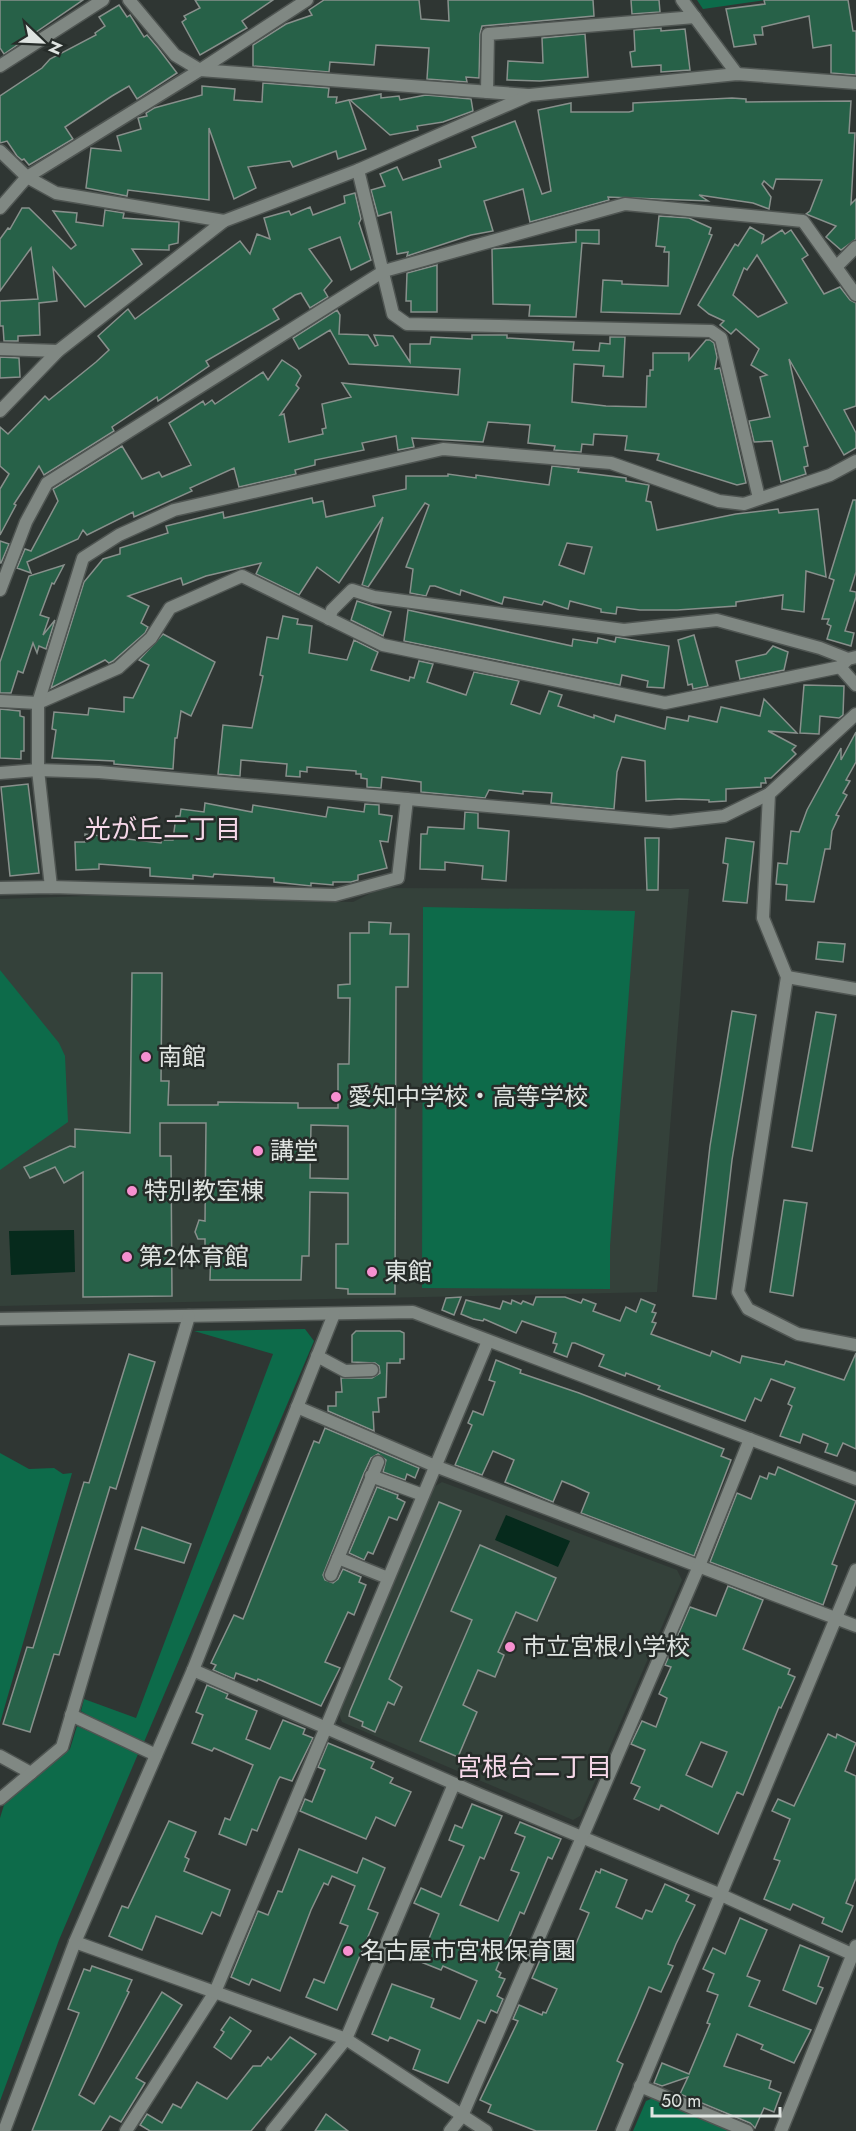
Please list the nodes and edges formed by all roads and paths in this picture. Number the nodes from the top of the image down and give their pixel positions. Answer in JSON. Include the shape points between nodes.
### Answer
{"nodes":[{"id":1,"x":103,"y":0,"type":"edge"},
{"id":2,"x":129,"y":0,"type":"edge"},
{"id":3,"x":307,"y":0,"type":"edge"},
{"id":4,"x":682,"y":0,"type":"edge"},
{"id":5,"x":695,"y":16,"type":"junction"},
{"id":6,"x":0,"y":66,"type":"edge"},
{"id":7,"x":200,"y":70,"type":"junction"},
{"id":8,"x":737,"y":74,"type":"junction"},
{"id":9,"x":856,"y":83,"type":"edge"},
{"id":10,"x":487,"y":92,"type":"junction"},
{"id":11,"x":530,"y":95,"type":"junction"},
{"id":12,"x":0,"y":151,"type":"edge"},
{"id":13,"x":358,"y":170,"type":"junction"},
{"id":14,"x":27,"y":177,"type":"junction"},
{"id":15,"x":0,"y":208,"type":"edge"},
{"id":16,"x":224,"y":221,"type":"junction"},
{"id":17,"x":856,"y":247,"type":"edge"},
{"id":18,"x":836,"y":267,"type":"junction"},
{"id":19,"x":384,"y":271,"type":"junction"},
{"id":20,"x":856,"y":295,"type":"edge"},
{"id":21,"x":0,"y":349,"type":"edge"},
{"id":22,"x":58,"y":351,"type":"junction"},
{"id":23,"x":0,"y":411,"type":"edge"},
{"id":24,"x":856,"y":461,"type":"edge"},
{"id":25,"x":759,"y":498,"type":"junction"},
{"id":26,"x":0,"y":590,"type":"edge"},
{"id":27,"x":329,"y":619,"type":"junction"},
{"id":28,"x":848,"y":661,"type":"edge"},
{"id":29,"x":856,"y":685,"type":"edge"},
{"id":30,"x":0,"y":701,"type":"edge"},
{"id":31,"x":38,"y":703,"type":"junction"},
{"id":32,"x":856,"y":714,"type":"edge"},
{"id":33,"x":38,"y":770,"type":"junction"},
{"id":34,"x":0,"y":773,"type":"edge"},
{"id":35,"x":769,"y":794,"type":"junction"},
{"id":36,"x":407,"y":799,"type":"junction"},
{"id":37,"x":51,"y":887,"type":"junction"},
{"id":38,"x":0,"y":888,"type":"edge"},
{"id":39,"x":787,"y":977,"type":"junction"},
{"id":40,"x":856,"y":989,"type":"edge"},
{"id":41,"x":334,"y":1314,"type":"junction"},
{"id":42,"x":189,"y":1316,"type":"junction"},
{"id":43,"x":0,"y":1319,"type":"edge"},
{"id":44,"x":488,"y":1341,"type":"junction"},
{"id":45,"x":856,"y":1345,"type":"edge"},
{"id":46,"x":317,"y":1356,"type":"junction"},
{"id":47,"x":372,"y":1370,"type":"dead end"},
{"id":48,"x":297,"y":1407,"type":"junction"},
{"id":49,"x":750,"y":1439,"type":"junction"},
{"id":50,"x":378,"y":1462,"type":"dead end"},
{"id":51,"x":435,"y":1466,"type":"junction"},
{"id":52,"x":371,"y":1476,"type":"junction"},
{"id":53,"x":856,"y":1479,"type":"edge"},
{"id":54,"x":423,"y":1495,"type":"junction"},
{"id":55,"x":338,"y":1558,"type":"junction"},
{"id":56,"x":699,"y":1566,"type":"junction"},
{"id":57,"x":856,"y":1570,"type":"edge"},
{"id":58,"x":332,"y":1575,"type":"dead end"},
{"id":59,"x":388,"y":1578,"type":"junction"},
{"id":60,"x":836,"y":1618,"type":"junction"},
{"id":61,"x":856,"y":1626,"type":"edge"},
{"id":62,"x":193,"y":1670,"type":"junction"},
{"id":63,"x":72,"y":1715,"type":"junction"},
{"id":64,"x":324,"y":1727,"type":"junction"},
{"id":65,"x":156,"y":1755,"type":"junction"},
{"id":66,"x":0,"y":1756,"type":"edge"},
{"id":67,"x":31,"y":1773,"type":"junction"},
{"id":68,"x":454,"y":1784,"type":"junction"},
{"id":69,"x":0,"y":1799,"type":"edge"},
{"id":70,"x":582,"y":1836,"type":"junction"},
{"id":71,"x":719,"y":1894,"type":"junction"},
{"id":72,"x":75,"y":1942,"type":"junction"},
{"id":73,"x":855,"y":1952,"type":"edge"},
{"id":74,"x":215,"y":1992,"type":"junction"},
{"id":75,"x":346,"y":2039,"type":"junction"},
{"id":76,"x":640,"y":2086,"type":"junction"},
{"id":77,"x":462,"y":2116,"type":"junction"},
{"id":78,"x":4,"y":2131,"type":"edge"},
{"id":79,"x":126,"y":2131,"type":"edge"},
{"id":80,"x":272,"y":2131,"type":"edge"},
{"id":81,"x":450,"y":2131,"type":"edge"},
{"id":82,"x":486,"y":2131,"type":"edge"},
{"id":83,"x":622,"y":2131,"type":"edge"},
{"id":84,"x":747,"y":2131,"type":"edge"},
{"id":85,"x":781,"y":2131,"type":"edge"}],
"edges":[{"from":1,"to":6,"type":"street"},
{"from":2,"to":7,"type":"street","via":[[175,55]]},
{"from":3,"to":7,"type":"street"},
{"from":4,"to":5,"type":"street"},
{"from":5,"to":8,"type":"street"},
{"from":5,"to":10,"type":"street","via":[[488,34]]},
{"from":7,"to":10,"type":"street"},
{"from":7,"to":14,"type":"street"},
{"from":8,"to":9,"type":"street"},
{"from":8,"to":11,"type":"street"},
{"from":10,"to":11,"type":"street"},
{"from":11,"to":13,"type":"street"},
{"from":12,"to":14,"type":"street"},
{"from":13,"to":16,"type":"street"},
{"from":13,"to":19,"type":"street"},
{"from":14,"to":15,"type":"street"},
{"from":14,"to":16,"type":"street","via":[[56,193]]},
{"from":16,"to":22,"type":"street"},
{"from":17,"to":18,"type":"street"},
{"from":18,"to":19,"type":"street","via":[[803,221],[626,204]]},
{"from":18,"to":20,"type":"street"},
{"from":19,"to":25,"type":"street","via":[[393,314],[406,324],[711,332],[721,338]]},
{"from":19,"to":26,"type":"street","via":[[47,483],[26,522]]},
{"from":21,"to":22,"type":"street"},
{"from":22,"to":23,"type":"street"},
{"from":24,"to":25,"type":"street","via":[[830,476]]},
{"from":25,"to":31,"type":"street","via":[[744,504],[719,501],[611,463],[442,449],[174,510],[119,535],[83,558]]},
{"from":27,"to":28,"type":"street","via":[[382,645],[665,703]]},
{"from":27,"to":28,"type":"street","via":[[332,610],[352,590],[374,597],[624,630],[717,620],[820,648]]},
{"from":27,"to":31,"type":"street","via":[[242,576],[170,608],[151,638],[118,668]]},
{"from":28,"to":29,"type":"street"},
{"from":30,"to":31,"type":"street"},
{"from":31,"to":33,"type":"street"},
{"from":32,"to":35,"type":"street"},
{"from":33,"to":34,"type":"street"},
{"from":33,"to":36,"type":"street","via":[[99,771]]},
{"from":33,"to":37,"type":"street"},
{"from":35,"to":36,"type":"street","via":[[724,816],[670,822]]},
{"from":35,"to":39,"type":"street","via":[[762,918]]},
{"from":36,"to":37,"type":"street","via":[[398,878],[335,895]]},
{"from":37,"to":38,"type":"street"},
{"from":39,"to":40,"type":"street"},
{"from":39,"to":45,"type":"street","via":[[738,1292],[748,1309],[798,1334]]},
{"from":41,"to":42,"type":"street"},
{"from":41,"to":44,"type":"street","via":[[413,1312]]},
{"from":41,"to":46,"type":"street"},
{"from":42,"to":43,"type":"street"},
{"from":42,"to":63,"type":"street"},
{"from":44,"to":49,"type":"street"},
{"from":44,"to":51,"type":"street"},
{"from":46,"to":47,"type":"street","via":[[345,1371]]},
{"from":46,"to":48,"type":"street"},
{"from":48,"to":51,"type":"street"},
{"from":48,"to":62,"type":"street"},
{"from":49,"to":53,"type":"street"},
{"from":49,"to":56,"type":"street"},
{"from":50,"to":52,"type":"street"},
{"from":51,"to":54,"type":"street"},
{"from":51,"to":56,"type":"street"},
{"from":52,"to":54,"type":"street"},
{"from":52,"to":55,"type":"street"},
{"from":54,"to":59,"type":"street"},
{"from":55,"to":58,"type":"street"},
{"from":55,"to":59,"type":"street"},
{"from":56,"to":60,"type":"street"},
{"from":56,"to":70,"type":"street"},
{"from":57,"to":60,"type":"street"},
{"from":59,"to":64,"type":"street"},
{"from":60,"to":61,"type":"street"},
{"from":60,"to":71,"type":"street"},
{"from":62,"to":64,"type":"street"},
{"from":62,"to":65,"type":"street"},
{"from":63,"to":65,"type":"street"},
{"from":63,"to":67,"type":"street","via":[[62,1747]]},
{"from":64,"to":68,"type":"street"},
{"from":64,"to":74,"type":"street"},
{"from":65,"to":72,"type":"street"},
{"from":66,"to":67,"type":"street"},
{"from":67,"to":69,"type":"street"},
{"from":68,"to":70,"type":"street"},
{"from":68,"to":75,"type":"street"},
{"from":70,"to":71,"type":"street"},
{"from":70,"to":77,"type":"street"},
{"from":71,"to":73,"type":"street"},
{"from":71,"to":76,"type":"street"},
{"from":72,"to":74,"type":"street"},
{"from":72,"to":78,"type":"street"},
{"from":73,"to":85,"type":"street"},
{"from":74,"to":75,"type":"street"},
{"from":74,"to":79,"type":"street"},
{"from":75,"to":77,"type":"street"},
{"from":75,"to":80,"type":"street"},
{"from":76,"to":83,"type":"street"},
{"from":76,"to":84,"type":"street"},
{"from":77,"to":81,"type":"street"},
{"from":77,"to":82,"type":"street"}]}
